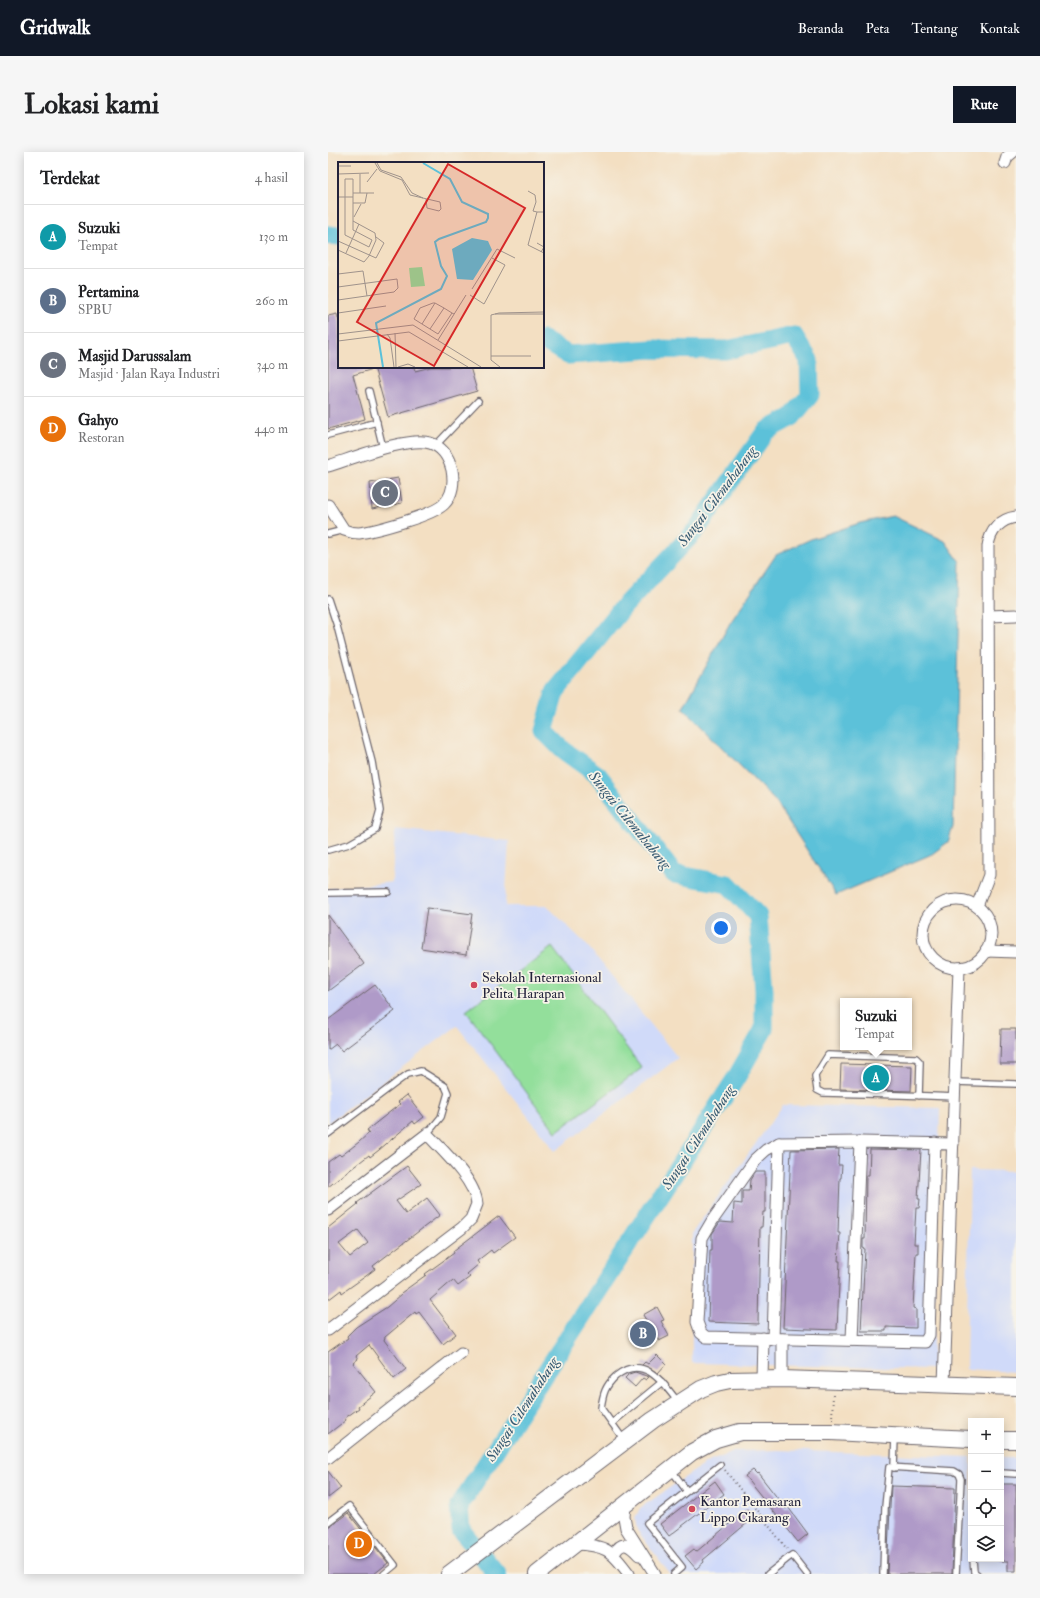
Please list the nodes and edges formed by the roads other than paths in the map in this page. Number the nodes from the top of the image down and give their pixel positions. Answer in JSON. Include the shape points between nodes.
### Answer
{"nodes":[{"id":1,"x":1013,"y":152,"type":"edge"},
{"id":2,"x":1005,"y":163,"type":"dead end"},
{"id":3,"x":369,"y":391,"type":"dead end"},
{"id":4,"x":478,"y":401,"type":"dead end"},
{"id":5,"x":377,"y":422,"type":"junction"},
{"id":6,"x":328,"y":435,"type":"edge"},
{"id":7,"x":436,"y":445,"type":"junction"},
{"id":8,"x":383,"y":448,"type":"junction"},
{"id":9,"x":328,"y":466,"type":"edge"},
{"id":10,"x":328,"y":506,"type":"edge"},
{"id":11,"x":1016,"y":518,"type":"edge"},
{"id":12,"x":344,"y":530,"type":"junction"},
{"id":13,"x":328,"y":534,"type":"edge"},
{"id":14,"x":328,"y":599,"type":"edge"},
{"id":15,"x":1016,"y":615,"type":"edge"},
{"id":16,"x":990,"y":616,"type":"junction"},
{"id":17,"x":328,"y":850,"type":"edge"},
{"id":18,"x":388,"y":892,"type":"dead end"},
{"id":19,"x":328,"y":893,"type":"edge"},
{"id":20,"x":977,"y":906,"type":"junction"},
{"id":21,"x":986,"y":951,"type":"junction"},
{"id":22,"x":1016,"y":952,"type":"edge"},
{"id":23,"x":959,"y":968,"type":"junction"},
{"id":24,"x":955,"y":1082,"type":"junction"},
{"id":25,"x":1016,"y":1084,"type":"edge"},
{"id":26,"x":920,"y":1096,"type":"junction"},
{"id":27,"x":955,"y":1097,"type":"junction"},
{"id":28,"x":328,"y":1134,"type":"edge"},
{"id":29,"x":427,"y":1134,"type":"junction"},
{"id":30,"x":860,"y":1142,"type":"junction"},
{"id":31,"x":779,"y":1143,"type":"junction"},
{"id":32,"x":935,"y":1143,"type":"junction"},
{"id":33,"x":953,"y":1144,"type":"junction"},
{"id":34,"x":328,"y":1210,"type":"edge"},
{"id":35,"x":328,"y":1330,"type":"edge"},
{"id":36,"x":773,"y":1339,"type":"junction"},
{"id":37,"x":852,"y":1340,"type":"junction"},
{"id":38,"x":461,"y":1353,"type":"dead end"},
{"id":39,"x":762,"y":1379,"type":"junction"},
{"id":40,"x":782,"y":1379,"type":"junction"},
{"id":41,"x":662,"y":1382,"type":"junction"},
{"id":42,"x":944,"y":1384,"type":"junction"},
{"id":43,"x":1016,"y":1387,"type":"edge"},
{"id":44,"x":678,"y":1403,"type":"junction"},
{"id":45,"x":612,"y":1423,"type":"junction"},
{"id":46,"x":895,"y":1436,"type":"junction"},
{"id":47,"x":968,"y":1439,"type":"edge"},
{"id":48,"x":624,"y":1440,"type":"junction"},
{"id":49,"x":1004,"y":1440,"type":"edge"},
{"id":50,"x":1016,"y":1440,"type":"edge"},
{"id":51,"x":328,"y":1458,"type":"edge"},
{"id":52,"x":720,"y":1465,"type":"road end"},
{"id":53,"x":894,"y":1468,"type":"junction"},
{"id":54,"x":670,"y":1469,"type":"junction"},
{"id":55,"x":1004,"y":1473,"type":"edge"},
{"id":56,"x":1016,"y":1474,"type":"edge"},
{"id":57,"x":687,"y":1491,"type":"junction"},
{"id":58,"x":625,"y":1504,"type":"junction"},
{"id":59,"x":328,"y":1522,"type":"edge"},
{"id":60,"x":575,"y":1544,"type":"junction"},
{"id":61,"x":614,"y":1554,"type":"junction"},
{"id":62,"x":973,"y":1562,"type":"edge"},
{"id":63,"x":653,"y":1572,"type":"edge"},
{"id":64,"x":384,"y":1574,"type":"edge"},
{"id":65,"x":449,"y":1574,"type":"edge"},
{"id":66,"x":537,"y":1574,"type":"edge"},
{"id":67,"x":629,"y":1574,"type":"edge"},
{"id":68,"x":674,"y":1574,"type":"edge"},
{"id":69,"x":768,"y":1574,"type":"edge"},
{"id":70,"x":807,"y":1574,"type":"edge"},
{"id":71,"x":883,"y":1574,"type":"edge"},
{"id":72,"x":956,"y":1574,"type":"edge"},
{"id":73,"x":977,"y":1574,"type":"edge"}],
"edges":[{"from":1,"to":2,"type":"street"},
{"from":3,"to":5,"type":"lane"},
{"from":4,"to":7,"type":"lane"},
{"from":5,"to":6,"type":"lane"},
{"from":5,"to":8,"type":"lane"},
{"from":7,"to":8,"type":"street","via":[[419,442]]},
{"from":7,"to":12,"type":"street","via":[[450,462],[454,479],[451,493],[444,504],[422,516],[381,528],[360,533]]},
{"from":8,"to":9,"type":"street"},
{"from":10,"to":12,"type":"street"},
{"from":11,"to":16,"type":"street","via":[[1007,519],[1000,524],[989,538]]},
{"from":12,"to":13,"type":"lane"},
{"from":14,"to":17,"type":"lane","via":[[372,762],[380,811],[375,829],[349,844]]},
{"from":15,"to":16,"type":"street"},
{"from":16,"to":20,"type":"street","via":[[989,875]]},
{"from":18,"to":19,"type":"lane"},
{"from":20,"to":21,"type":"street","via":[[984,913],[990,926],[990,942]]},
{"from":20,"to":23,"type":"street","via":[[966,901],[954,900],[943,903],[933,910],[925,925],[924,942],[929,953],[937,961]]},
{"from":21,"to":22,"type":"street"},
{"from":21,"to":23,"type":"street","via":[[975,963]]},
{"from":23,"to":24,"type":"street"},
{"from":24,"to":25,"type":"lane"},
{"from":24,"to":27,"type":"street"},
{"from":26,"to":26,"type":"lane","via":[[823,1093],[817,1090],[815,1076],[828,1055],[916,1058],[920,1062]]},
{"from":26,"to":27,"type":"lane"},
{"from":27,"to":33,"type":"street"},
{"from":28,"to":29,"type":"lane","via":[[408,1074],[421,1071],[445,1086],[448,1094],[441,1117]]},
{"from":29,"to":34,"type":"street"},
{"from":29,"to":35,"type":"street","via":[[458,1167],[477,1199],[476,1210],[462,1228]]},
{"from":30,"to":31,"type":"street"},
{"from":30,"to":32,"type":"street"},
{"from":30,"to":37,"type":"street"},
{"from":31,"to":36,"type":"street"},
{"from":31,"to":36,"type":"street","via":[[755,1160],[702,1238],[697,1322],[701,1333],[706,1337]]},
{"from":32,"to":33,"type":"street"},
{"from":32,"to":37,"type":"street","via":[[928,1338],[925,1342]]},
{"from":33,"to":42,"type":"street"},
{"from":36,"to":37,"type":"street"},
{"from":36,"to":39,"type":"street"},
{"from":36,"to":40,"type":"street"},
{"from":38,"to":51,"type":"street"},
{"from":39,"to":40,"type":"street"},
{"from":39,"to":44,"type":"street","via":[[716,1383]]},
{"from":40,"to":42,"type":"street"},
{"from":41,"to":44,"type":"lane"},
{"from":41,"to":45,"type":"lane"},
{"from":41,"to":45,"type":"lane","via":[[647,1371],[634,1366],[624,1370],[608,1383],[603,1392],[601,1408]]},
{"from":42,"to":43,"type":"street"},
{"from":44,"to":48,"type":"street"},
{"from":45,"to":48,"type":"lane"},
{"from":46,"to":47,"type":"street"},
{"from":46,"to":53,"type":"lane"},
{"from":46,"to":54,"type":"street","via":[[832,1432],[740,1432],[716,1438]]},
{"from":48,"to":65,"type":"street"},
{"from":49,"to":50,"type":"street"},
{"from":52,"to":57,"type":"lane"},
{"from":53,"to":71,"type":"lane","via":[[889,1467]]},
{"from":53,"to":72,"type":"lane","via":[[954,1471],[959,1474],[962,1480]]},
{"from":54,"to":57,"type":"lane"},
{"from":54,"to":58,"type":"street"},
{"from":55,"to":56,"type":"lane"},
{"from":57,"to":68,"type":"lane","via":[[647,1523],[682,1567]]},
{"from":58,"to":60,"type":"street"},
{"from":58,"to":63,"type":"street","via":[[626,1528]]},
{"from":59,"to":64,"type":"lane","via":[[349,1506],[395,1565]]},
{"from":60,"to":61,"type":"street","via":[[596,1544]]},
{"from":60,"to":66,"type":"street"},
{"from":61,"to":63,"type":"street","via":[[618,1547],[631,1546]]},
{"from":61,"to":67,"type":"street"},
{"from":62,"to":73,"type":"lane","via":[[974,1572]]},
{"from":69,"to":70,"type":"lane","via":[[792,1555]]}]}
